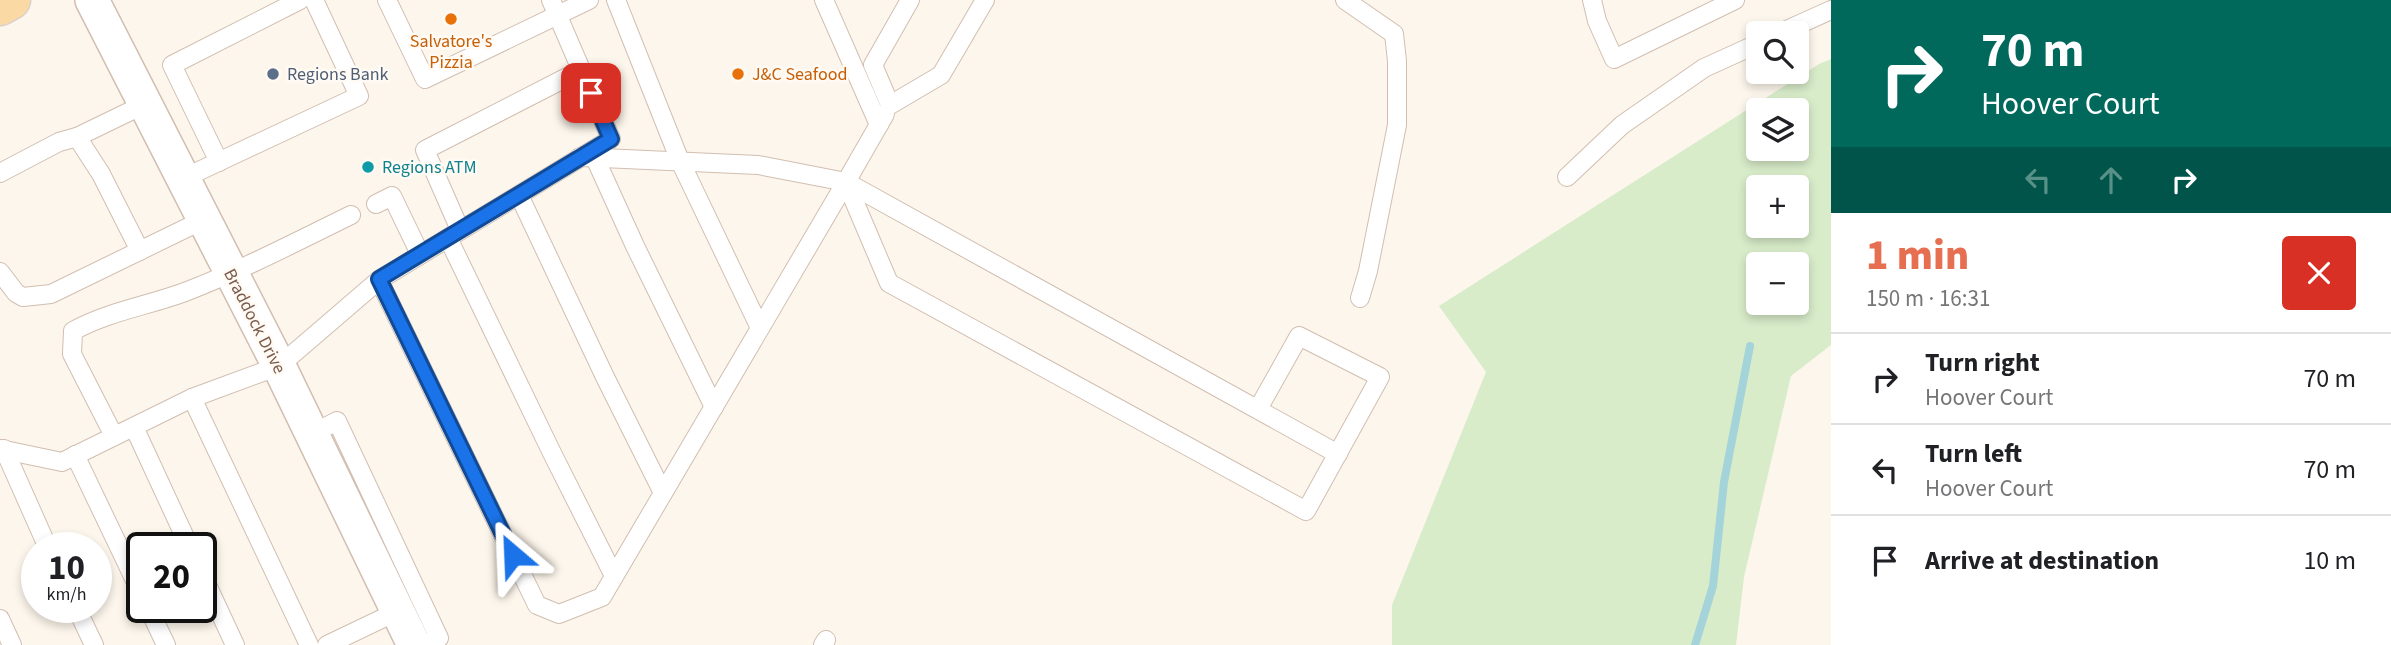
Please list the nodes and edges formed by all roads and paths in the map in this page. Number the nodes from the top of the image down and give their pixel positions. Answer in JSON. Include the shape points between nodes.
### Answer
{"nodes":[{"id":1,"x":11,"y":0,"type":"edge"},
{"id":2,"x":92,"y":0,"type":"edge"},
{"id":3,"x":300,"y":0,"type":"edge"},
{"id":4,"x":314,"y":0,"type":"edge"},
{"id":5,"x":387,"y":0,"type":"edge"},
{"id":6,"x":589,"y":0,"type":"edge"},
{"id":7,"x":616,"y":0,"type":"edge"},
{"id":8,"x":824,"y":0,"type":"edge"},
{"id":9,"x":910,"y":0,"type":"edge"},
{"id":10,"x":985,"y":0,"type":"edge"},
{"id":11,"x":1345,"y":0,"type":"edge"},
{"id":12,"x":1592,"y":0,"type":"edge"},
{"id":13,"x":1735,"y":0,"type":"edge"},
{"id":14,"x":0,"y":6,"type":"edge"},
{"id":15,"x":554,"y":7,"type":"edge"},
{"id":16,"x":1831,"y":10,"type":"edge"},
{"id":17,"x":1807,"y":21,"type":"edge"},
{"id":18,"x":1746,"y":49,"type":"edge"},
{"id":19,"x":581,"y":70,"type":"junction"},
{"id":20,"x":145,"y":104,"type":"junction"},
{"id":21,"x":890,"y":105,"type":"junction"},
{"id":22,"x":878,"y":125,"type":"junction"},
{"id":23,"x":77,"y":136,"type":"junction"},
{"id":24,"x":587,"y":157,"type":"junction"},
{"id":25,"x":680,"y":161,"type":"junction"},
{"id":26,"x":219,"y":162,"type":"junction"},
{"id":27,"x":0,"y":173,"type":"edge"},
{"id":28,"x":1566,"y":177,"type":"dead end"},
{"id":29,"x":182,"y":179,"type":"junction"},
{"id":30,"x":846,"y":182,"type":"junction"},
{"id":31,"x":519,"y":194,"type":"junction"},
{"id":32,"x":376,"y":204,"type":"dead end"},
{"id":33,"x":351,"y":215,"type":"dead end"},
{"id":34,"x":203,"y":220,"type":"junction"},
{"id":35,"x":454,"y":234,"type":"junction"},
{"id":36,"x":140,"y":251,"type":"junction"},
{"id":37,"x":421,"y":254,"type":"junction"},
{"id":38,"x":0,"y":272,"type":"edge"},
{"id":39,"x":230,"y":273,"type":"junction"},
{"id":40,"x":379,"y":279,"type":"junction"},
{"id":41,"x":1360,"y":298,"type":"dead end"},
{"id":42,"x":760,"y":328,"type":"junction"},
{"id":43,"x":279,"y":366,"type":"junction"},
{"id":44,"x":192,"y":398,"type":"junction"},
{"id":45,"x":714,"y":407,"type":"junction"},
{"id":46,"x":1258,"y":409,"type":"junction"},
{"id":47,"x":134,"y":427,"type":"junction"},
{"id":48,"x":312,"y":434,"type":"junction"},
{"id":49,"x":114,"y":436,"type":"junction"},
{"id":50,"x":2,"y":449,"type":"edge"},
{"id":51,"x":1338,"y":454,"type":"junction"},
{"id":52,"x":75,"y":455,"type":"junction"},
{"id":53,"x":663,"y":493,"type":"junction"},
{"id":54,"x":41,"y":532,"type":"edge"},
{"id":55,"x":183,"y":532,"type":"edge"},
{"id":56,"x":126,"y":562,"type":"edge"},
{"id":57,"x":614,"y":576,"type":"junction"},
{"id":58,"x":217,"y":606,"type":"edge"},
{"id":59,"x":398,"y":611,"type":"junction"},
{"id":60,"x":0,"y":619,"type":"edge"},
{"id":61,"x":84,"y":623,"type":"edge"},
{"id":62,"x":156,"y":623,"type":"edge"},
{"id":63,"x":12,"y":645,"type":"edge"},
{"id":64,"x":94,"y":645,"type":"edge"},
{"id":65,"x":166,"y":645,"type":"edge"},
{"id":66,"x":235,"y":645,"type":"edge"},
{"id":67,"x":309,"y":645,"type":"edge"},
{"id":68,"x":327,"y":645,"type":"edge"},
{"id":69,"x":414,"y":645,"type":"edge"},
{"id":70,"x":424,"y":645,"type":"edge"}],
"edges":[{"from":1,"to":14,"type":"main road"},
{"from":2,"to":20,"type":"street","name":"Braddock Drive"},
{"from":3,"to":26,"type":"lane","via":[[172,65]]},
{"from":4,"to":26,"type":"lane","via":[[359,96]]},
{"from":5,"to":15,"type":"lane","via":[[425,79]]},
{"from":6,"to":15,"type":"lane"},
{"from":7,"to":25,"type":"lane"},
{"from":8,"to":22,"type":"lane"},
{"from":9,"to":21,"type":"lane","via":[[873,65]]},
{"from":10,"to":21,"type":"lane","via":[[941,75]]},
{"from":11,"to":41,"type":"lane","via":[[1394,34],[1397,61],[1397,125]]},
{"from":12,"to":13,"type":"lane","via":[[1614,59]]},
{"from":15,"to":19,"type":"lane"},
{"from":16,"to":17,"type":"lane"},
{"from":18,"to":28,"type":"lane","via":[[1704,68],[1622,125]]},
{"from":19,"to":24,"type":"lane","via":[[611,139]]},
{"from":19,"to":35,"type":"lane","via":[[425,150]]},
{"from":20,"to":23,"type":"lane"},
{"from":20,"to":29,"type":"street","name":"Braddock Drive"},
{"from":21,"to":22,"type":"lane"},
{"from":22,"to":30,"type":"lane"},
{"from":23,"to":27,"type":"lane"},
{"from":23,"to":36,"type":"lane","via":[[102,174]]},
{"from":24,"to":25,"type":"lane"},
{"from":24,"to":31,"type":"lane"},
{"from":24,"to":45,"type":"lane"},
{"from":25,"to":30,"type":"lane","via":[[758,165]]},
{"from":25,"to":42,"type":"lane"},
{"from":26,"to":29,"type":"lane"},
{"from":29,"to":34,"type":"street","name":"Braddock Drive"},
{"from":30,"to":42,"type":"lane"},
{"from":30,"to":46,"type":"lane"},
{"from":30,"to":51,"type":"lane","via":[[889,283],[1306,511]]},
{"from":31,"to":35,"type":"lane"},
{"from":31,"to":53,"type":"lane"},
{"from":32,"to":37,"type":"lane","via":[[392,195]]},
{"from":33,"to":39,"type":"lane"},
{"from":34,"to":36,"type":"lane"},
{"from":34,"to":39,"type":"street","name":"Braddock Drive"},
{"from":35,"to":37,"type":"lane"},
{"from":35,"to":57,"type":"lane","via":[[552,453]]},
{"from":36,"to":38,"type":"lane","via":[[51,294],[23,297]]},
{"from":37,"to":40,"type":"lane"},
{"from":39,"to":43,"type":"street","name":"Braddock Drive"},
{"from":39,"to":49,"type":"lane","via":[[73,331],[72,355]]},
{"from":40,"to":43,"type":"lane"},
{"from":40,"to":57,"type":"lane","via":[[537,605],[559,614],[602,597]]},
{"from":42,"to":45,"type":"lane"},
{"from":43,"to":44,"type":"lane"},
{"from":43,"to":48,"type":"street","name":"Braddock Drive"},
{"from":44,"to":47,"type":"lane"},
{"from":44,"to":67,"type":"lane"},
{"from":45,"to":53,"type":"lane"},
{"from":46,"to":51,"type":"lane"},
{"from":46,"to":51,"type":"lane","via":[[1299,336],[1380,377]]},
{"from":47,"to":49,"type":"lane"},
{"from":47,"to":55,"type":"lane"},
{"from":48,"to":59,"type":"street","name":"Braddock Drive"},
{"from":48,"to":70,"type":"lane","via":[[337,421],[439,638]]},
{"from":49,"to":52,"type":"lane"},
{"from":50,"to":52,"type":"lane","via":[[62,462]]},
{"from":50,"to":54,"type":"lane"},
{"from":52,"to":56,"type":"lane"},
{"from":53,"to":57,"type":"lane"},
{"from":58,"to":66,"type":"lane"},
{"from":59,"to":68,"type":"lane"},
{"from":59,"to":69,"type":"street","name":"Braddock Drive"},
{"from":60,"to":63,"type":"lane"},
{"from":61,"to":64,"type":"lane"},
{"from":62,"to":65,"type":"lane"}]}
